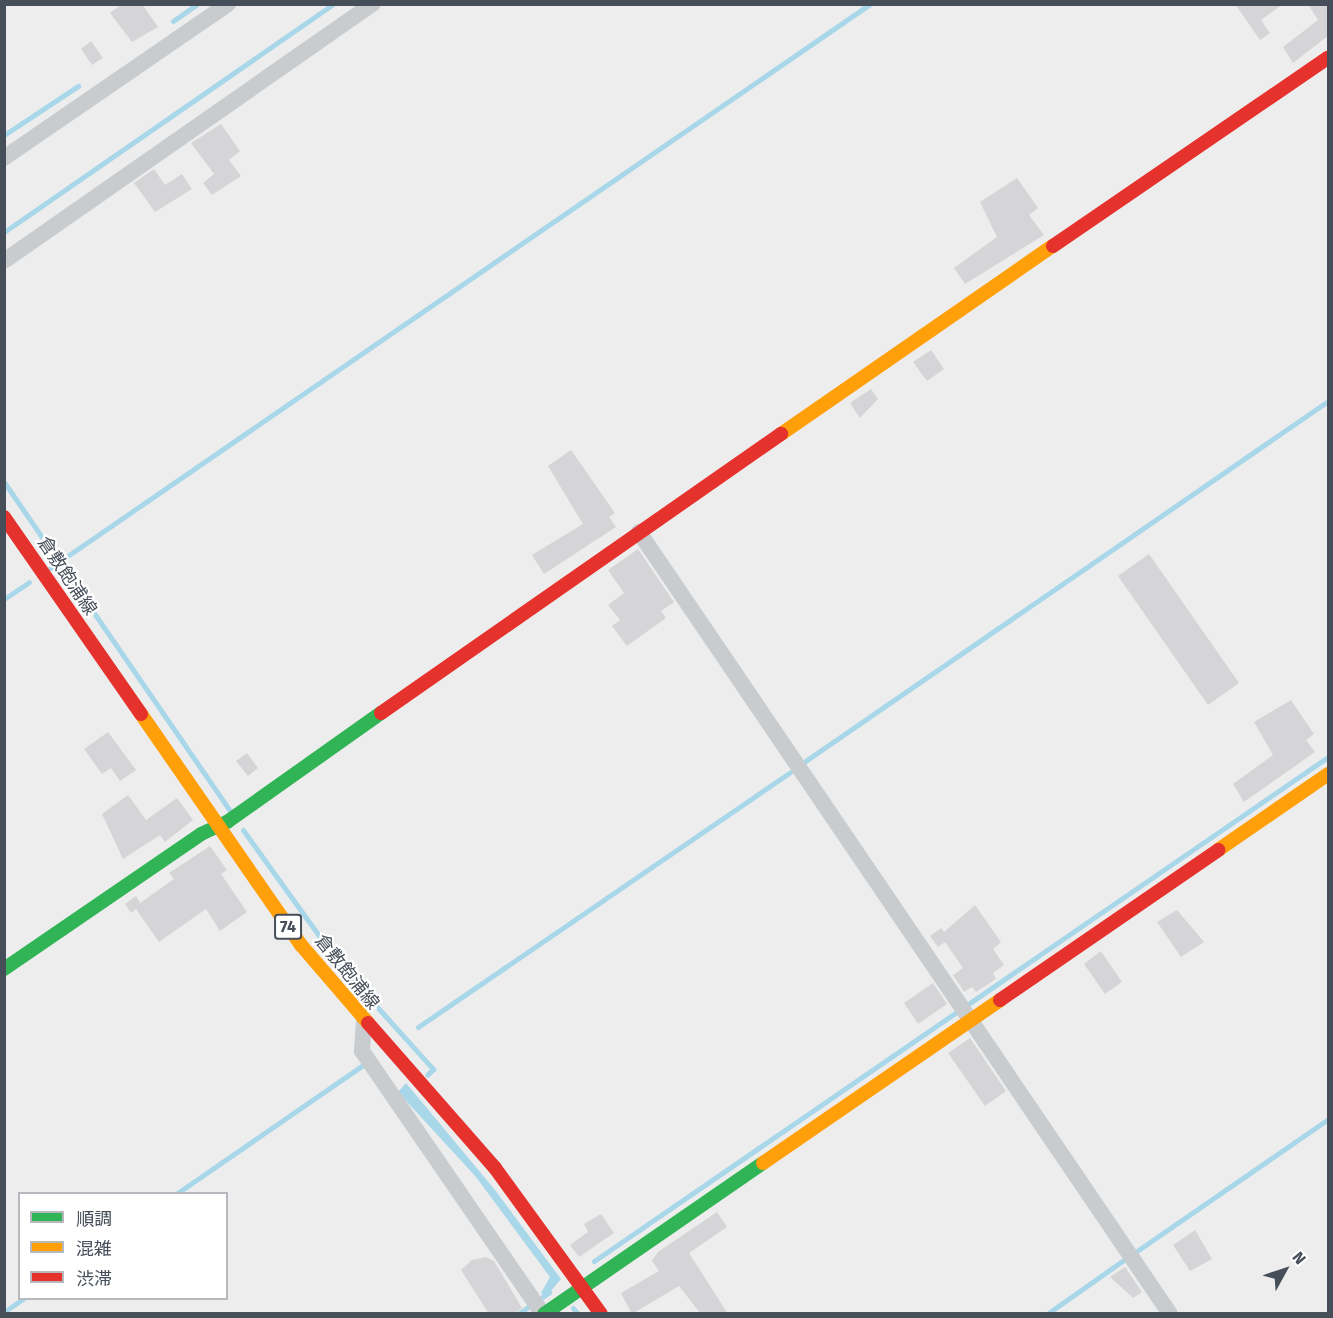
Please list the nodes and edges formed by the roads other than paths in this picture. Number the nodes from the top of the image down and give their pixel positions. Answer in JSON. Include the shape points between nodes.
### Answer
{"nodes":[{"id":1,"x":228,"y":4,"type":"edge"},
{"id":2,"x":373,"y":4,"type":"edge"},
{"id":3,"x":1329,"y":58,"type":"edge"},
{"id":4,"x":4,"y":158,"type":"edge"},
{"id":5,"x":4,"y":261,"type":"edge"},
{"id":6,"x":4,"y":517,"type":"edge"},
{"id":7,"x":639,"y":532,"type":"junction"},
{"id":8,"x":1329,"y":774,"type":"edge"},
{"id":9,"x":217,"y":827,"type":"junction"},
{"id":10,"x":4,"y":969,"type":"edge"},
{"id":11,"x":967,"y":1012,"type":"junction"},
{"id":12,"x":364,"y":1021,"type":"junction"},
{"id":13,"x":582,"y":1287,"type":"junction"},
{"id":14,"x":539,"y":1307,"type":"edge"},
{"id":15,"x":601,"y":1314,"type":"edge"},
{"id":16,"x":1170,"y":1314,"type":"edge"}],
"edges":[{"from":1,"to":4,"type":"street"},
{"from":2,"to":5,"type":"street"},
{"from":3,"to":7,"type":"street"},
{"from":6,"to":9,"type":"street","name":"倉敷飽浦線","number":"74"},
{"from":7,"to":9,"type":"street"},
{"from":7,"to":11,"type":"street"},
{"from":8,"to":11,"type":"street"},
{"from":9,"to":10,"type":"street"},
{"from":9,"to":12,"type":"street","name":"倉敷飽浦線","number":"74","via":[[301,945]]},
{"from":11,"to":13,"type":"street"},
{"from":11,"to":16,"type":"street"},
{"from":12,"to":13,"type":"street","name":"倉敷飽浦線","number":"74","via":[[495,1168]]},
{"from":12,"to":14,"type":"street","via":[[362,1051]]},
{"from":13,"to":14,"type":"street"},
{"from":13,"to":15,"type":"street","name":"倉敷飽浦線","number":"74"}]}
